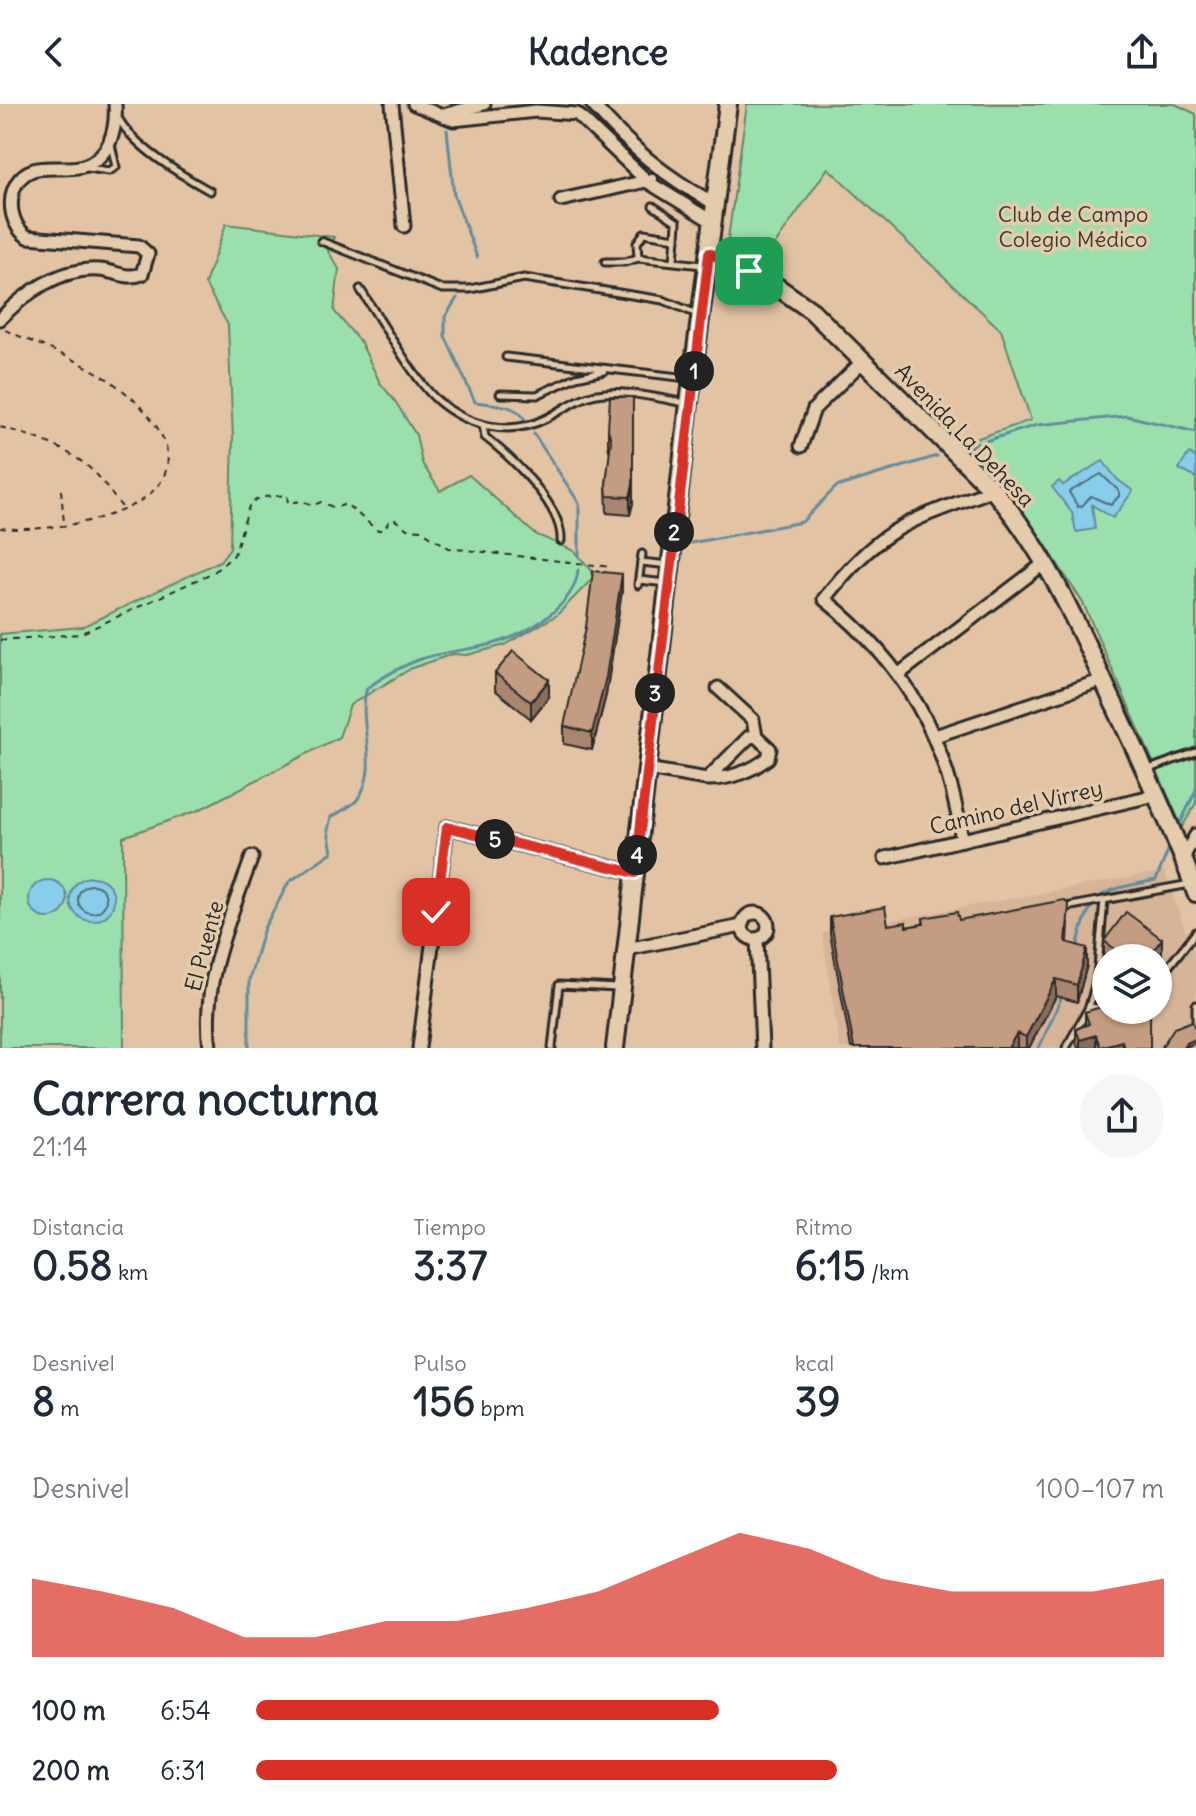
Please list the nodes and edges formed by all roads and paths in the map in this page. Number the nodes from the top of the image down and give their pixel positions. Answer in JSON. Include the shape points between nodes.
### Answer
{"nodes":[{"id":1,"x":392,"y":104,"type":"edge"},
{"id":2,"x":414,"y":104,"type":"edge"},
{"id":3,"x":484,"y":104,"type":"edge"},
{"id":4,"x":592,"y":104,"type":"edge"},
{"id":5,"x":728,"y":104,"type":"edge"},
{"id":6,"x":115,"y":108,"type":"edge"},
{"id":7,"x":443,"y":115,"type":"junction"},
{"id":8,"x":110,"y":141,"type":"junction"},
{"id":9,"x":83,"y":166,"type":"junction"},
{"id":10,"x":664,"y":174,"type":"junction"},
{"id":11,"x":648,"y":182,"type":"junction"},
{"id":12,"x":210,"y":191,"type":"dead end"},
{"id":13,"x":561,"y":200,"type":"dead end"},
{"id":14,"x":715,"y":204,"type":"junction"},
{"id":15,"x":653,"y":206,"type":"dead end"},
{"id":16,"x":713,"y":222,"type":"junction"},
{"id":17,"x":404,"y":226,"type":"dead end"},
{"id":18,"x":676,"y":238,"type":"junction"},
{"id":19,"x":321,"y":241,"type":"dead end"},
{"id":20,"x":638,"y":258,"type":"junction"},
{"id":21,"x":674,"y":260,"type":"junction"},
{"id":22,"x":708,"y":260,"type":"junction"},
{"id":23,"x":605,"y":262,"type":"dead end"},
{"id":24,"x":360,"y":289,"type":"dead end"},
{"id":25,"x":701,"y":315,"type":"junction"},
{"id":26,"x":0,"y":319,"type":"edge"},
{"id":27,"x":0,"y":328,"type":"edge"},
{"id":28,"x":506,"y":357,"type":"dead end"},
{"id":29,"x":863,"y":361,"type":"junction"},
{"id":30,"x":609,"y":370,"type":"junction"},
{"id":31,"x":693,"y":379,"type":"junction"},
{"id":32,"x":500,"y":394,"type":"dead end"},
{"id":33,"x":689,"y":403,"type":"junction"},
{"id":34,"x":483,"y":425,"type":"junction"},
{"id":35,"x":0,"y":427,"type":"edge"},
{"id":36,"x":801,"y":446,"type":"dead end"},
{"id":37,"x":61,"y":490,"type":"dead end"},
{"id":38,"x":993,"y":490,"type":"junction"},
{"id":39,"x":126,"y":510,"type":"junction"},
{"id":40,"x":65,"y":525,"type":"junction"},
{"id":41,"x":0,"y":528,"type":"edge"},
{"id":42,"x":561,"y":541,"type":"dead end"},
{"id":43,"x":642,"y":554,"type":"dead end"},
{"id":44,"x":641,"y":562,"type":"junction"},
{"id":45,"x":1046,"y":562,"type":"junction"},
{"id":46,"x":670,"y":565,"type":"junction"},
{"id":47,"x":611,"y":567,"type":"dead end"},
{"id":48,"x":668,"y":583,"type":"junction"},
{"id":49,"x":0,"y":640,"type":"edge"},
{"id":50,"x":899,"y":674,"type":"junction"},
{"id":51,"x":1103,"y":680,"type":"junction"},
{"id":52,"x":718,"y":688,"type":"dead end"},
{"id":53,"x":756,"y":736,"type":"junction"},
{"id":54,"x":935,"y":736,"type":"junction"},
{"id":55,"x":1196,"y":752,"type":"edge"},
{"id":56,"x":647,"y":769,"type":"junction"},
{"id":57,"x":1144,"y":770,"type":"junction"},
{"id":58,"x":707,"y":779,"type":"junction"},
{"id":59,"x":1156,"y":795,"type":"junction"},
{"id":60,"x":1196,"y":836,"type":"edge"},
{"id":61,"x":962,"y":840,"type":"junction"},
{"id":62,"x":252,"y":857,"type":"dead end"},
{"id":63,"x":885,"y":858,"type":"dead end"},
{"id":64,"x":1182,"y":859,"type":"junction"},
{"id":65,"x":635,"y":873,"type":"junction"},
{"id":66,"x":1194,"y":888,"type":"edge"},
{"id":67,"x":1103,"y":900,"type":"junction"},
{"id":68,"x":1055,"y":910,"type":"edge"},
{"id":69,"x":742,"y":926,"type":"junction"},
{"id":70,"x":1196,"y":932,"type":"edge"},
{"id":71,"x":757,"y":939,"type":"junction"},
{"id":72,"x":627,"y":949,"type":"junction"},
{"id":73,"x":1172,"y":962,"type":"edge"},
{"id":74,"x":622,"y":989,"type":"junction"},
{"id":75,"x":1196,"y":1005,"type":"edge"},
{"id":76,"x":1089,"y":1007,"type":"junction"},
{"id":77,"x":1092,"y":1007,"type":"edge"},
{"id":78,"x":1196,"y":1022,"type":"edge"},
{"id":79,"x":210,"y":1048,"type":"edge"},
{"id":80,"x":419,"y":1048,"type":"edge"},
{"id":81,"x":552,"y":1048,"type":"edge"},
{"id":82,"x":615,"y":1048,"type":"edge"},
{"id":83,"x":762,"y":1048,"type":"edge"},
{"id":84,"x":1066,"y":1048,"type":"edge"}],
"edges":[{"from":1,"to":17,"type":"street"},
{"from":2,"to":7,"type":"street"},
{"from":3,"to":7,"type":"street"},
{"from":4,"to":10,"type":"street"},
{"from":5,"to":14,"type":"main road"},
{"from":6,"to":8,"type":"street"},
{"from":6,"to":12,"type":"lane","via":[[127,131],[168,167]]},
{"from":7,"to":11,"type":"street","via":[[453,120],[536,111],[577,114]]},
{"from":8,"to":9,"type":"street","via":[[101,155]]},
{"from":8,"to":9,"type":"lane","via":[[116,167],[99,171]]},
{"from":9,"to":26,"type":"street","via":[[33,170],[21,178],[13,197],[13,223],[36,239],[139,246],[148,254],[142,274],[125,277],[93,270],[65,275],[34,291]]},
{"from":10,"to":11,"type":"street"},
{"from":10,"to":14,"type":"street"},
{"from":11,"to":13,"type":"street"},
{"from":11,"to":16,"type":"street"},
{"from":14,"to":16,"type":"main road"},
{"from":15,"to":18,"type":"lane","via":[[677,222]]},
{"from":16,"to":22,"type":"main road"},
{"from":18,"to":20,"type":"lane","via":[[644,233],[637,243]]},
{"from":18,"to":21,"type":"lane"},
{"from":19,"to":25,"type":"lane","via":[[442,289],[524,278],[663,300]]},
{"from":20,"to":21,"type":"lane"},
{"from":20,"to":23,"type":"lane"},
{"from":21,"to":22,"type":"lane"},
{"from":22,"to":25,"type":"main road"},
{"from":22,"to":29,"type":"main road","name":"Avenida La Dehesa","via":[[790,294]]},
{"from":24,"to":34,"type":"lane","via":[[435,399]]},
{"from":25,"to":31,"type":"main road"},
{"from":27,"to":39,"type":"path","via":[[91,366],[152,421],[169,451],[167,475]]},
{"from":28,"to":30,"type":"lane"},
{"from":29,"to":36,"type":"street","via":[[814,409]]},
{"from":29,"to":38,"type":"main road","name":"Avenida La Dehesa"},
{"from":30,"to":31,"type":"lane"},
{"from":30,"to":32,"type":"lane","via":[[576,377],[537,395]]},
{"from":31,"to":33,"type":"main road"},
{"from":33,"to":34,"type":"lane","via":[[604,394],[530,426]]},
{"from":33,"to":46,"type":"main road"},
{"from":34,"to":42,"type":"lane","via":[[485,437],[512,459],[555,514]]},
{"from":35,"to":39,"type":"path","via":[[76,458]]},
{"from":37,"to":40,"type":"path"},
{"from":38,"to":45,"type":"main road","name":"Avenida La Dehesa"},
{"from":38,"to":50,"type":"street","via":[[885,534],[849,566],[824,599]]},
{"from":39,"to":40,"type":"path"},
{"from":40,"to":41,"type":"path"},
{"from":43,"to":44,"type":"lane"},
{"from":44,"to":46,"type":"lane"},
{"from":44,"to":48,"type":"lane","via":[[639,582]]},
{"from":45,"to":50,"type":"street"},
{"from":45,"to":51,"type":"main road","name":"Avenida La Dehesa"},
{"from":46,"to":48,"type":"main road"},
{"from":47,"to":49,"type":"path","via":[[449,548],[394,519],[377,530],[346,504],[335,508],[321,502],[288,503],[287,495],[277,494],[250,503],[234,555],[214,572],[80,634]]},
{"from":48,"to":56,"type":"main road"},
{"from":50,"to":54,"type":"street"},
{"from":51,"to":54,"type":"street"},
{"from":51,"to":57,"type":"main road","name":"Avenida La Dehesa"},
{"from":52,"to":53,"type":"street","via":[[753,720]]},
{"from":53,"to":58,"type":"street","via":[[740,743]]},
{"from":53,"to":58,"type":"street","via":[[770,749],[768,758],[744,772]]},
{"from":54,"to":61,"type":"street","via":[[955,790]]},
{"from":55,"to":57,"type":"lane"},
{"from":56,"to":58,"type":"street"},
{"from":56,"to":65,"type":"main road"},
{"from":57,"to":59,"type":"main road","name":"Avenida La Dehesa"},
{"from":59,"to":61,"type":"street","name":"Camino del Virrey"},
{"from":59,"to":64,"type":"main road","name":"Avenida La Dehesa"},
{"from":60,"to":64,"type":"street"},
{"from":61,"to":63,"type":"street","name":"Camino del Virrey"},
{"from":62,"to":79,"type":"street","name":"El Puente","via":[[213,974]]},
{"from":64,"to":66,"type":"main road","name":"Avenida La Dehesa"},
{"from":65,"to":72,"type":"main road"},
{"from":65,"to":80,"type":"street","via":[[447,827]]},
{"from":66,"to":67,"type":"lane"},
{"from":67,"to":68,"type":"lane"},
{"from":67,"to":76,"type":"lane","via":[[1097,978]]},
{"from":69,"to":71,"type":"street"},
{"from":69,"to":71,"type":"street","via":[[750,914],[761,915],[767,928]]},
{"from":69,"to":72,"type":"street"},
{"from":70,"to":73,"type":"lane"},
{"from":71,"to":83,"type":"street"},
{"from":72,"to":74,"type":"main road"},
{"from":74,"to":81,"type":"lane","via":[[559,985]]},
{"from":74,"to":82,"type":"main road"},
{"from":75,"to":78,"type":"lane"},
{"from":76,"to":77,"type":"lane"},
{"from":76,"to":84,"type":"lane"}]}
